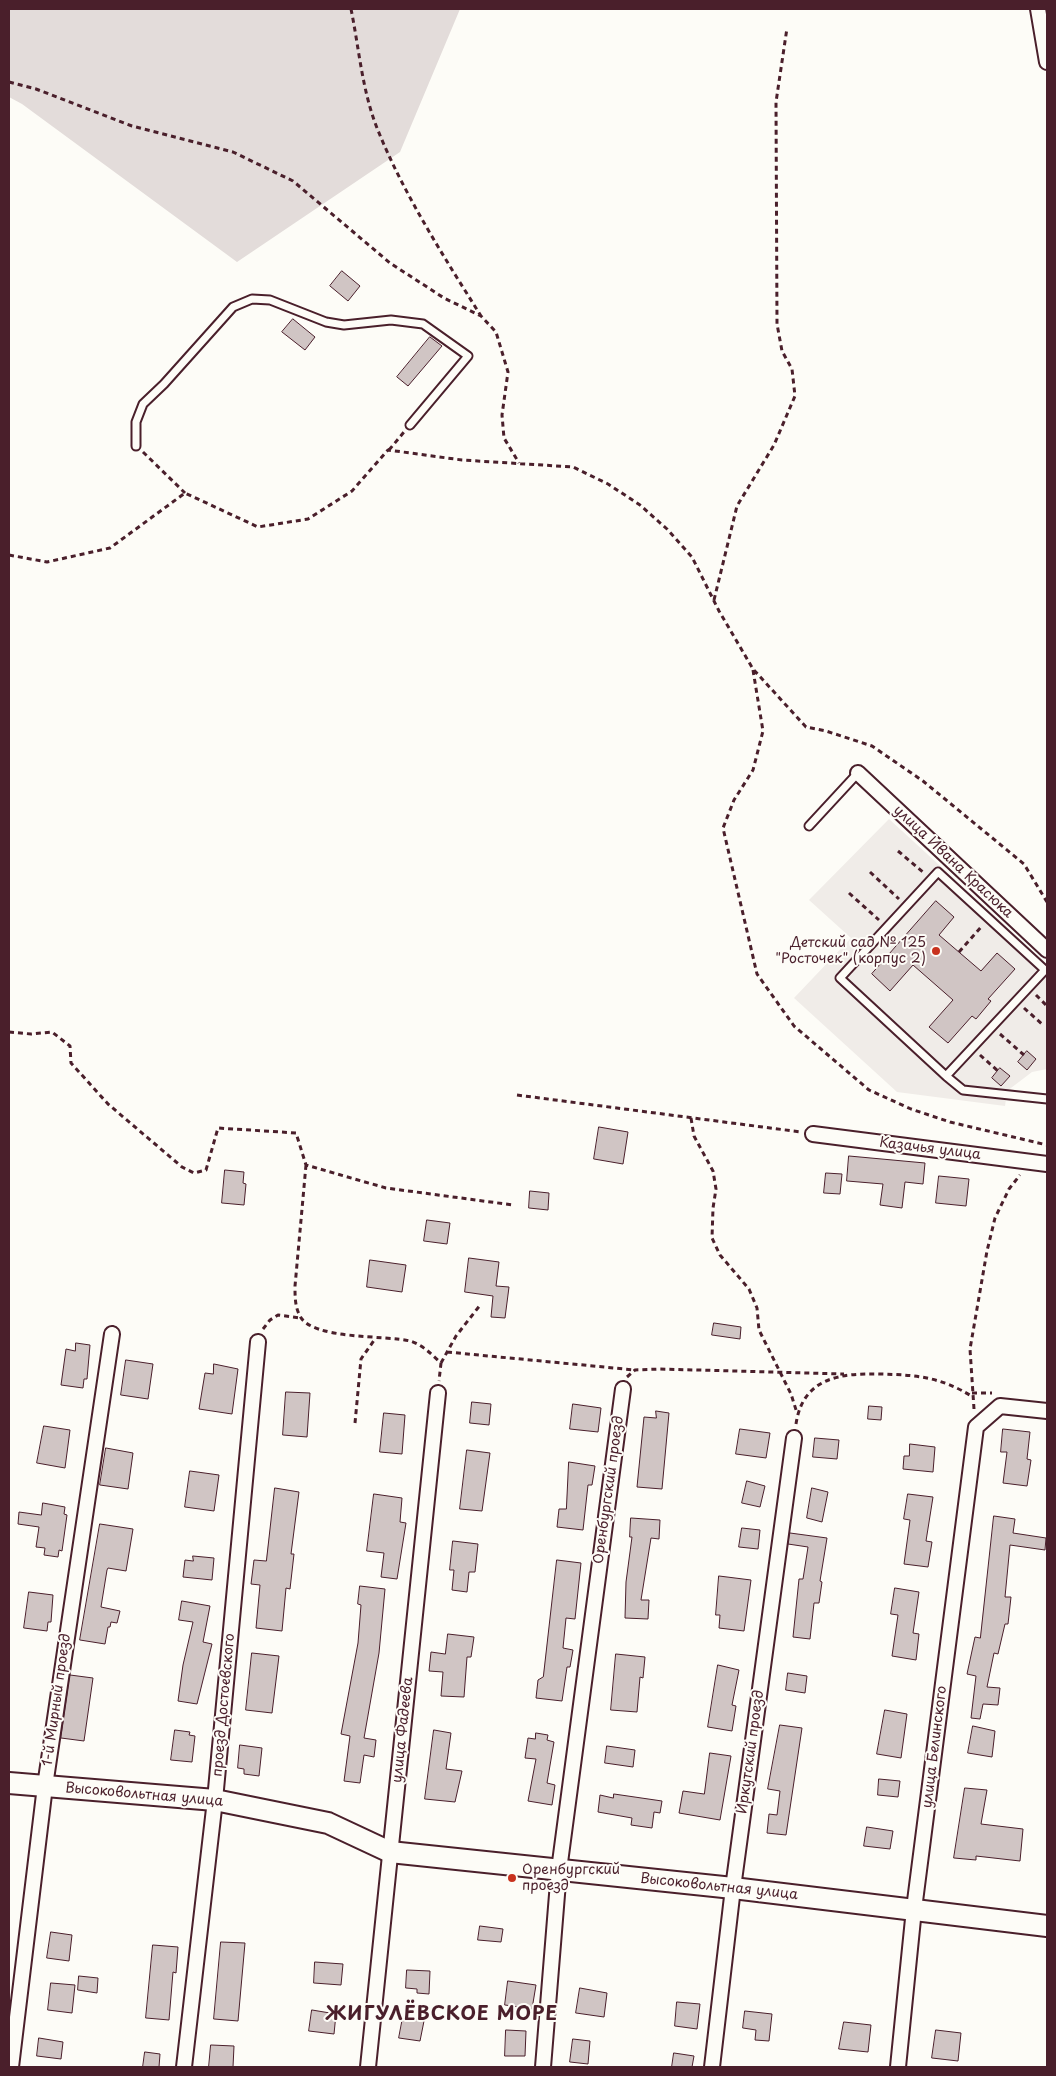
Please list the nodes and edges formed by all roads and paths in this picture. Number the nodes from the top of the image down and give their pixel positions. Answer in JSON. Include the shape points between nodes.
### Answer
{"nodes":[{"id":1,"x":351,"y":9,"type":"edge"},
{"id":2,"x":1038,"y":9,"type":"edge"},
{"id":3,"x":787,"y":28,"type":"dead end"},
{"id":4,"x":1047,"y":62,"type":"edge"},
{"id":5,"x":9,"y":82,"type":"edge"},
{"id":6,"x":481,"y":316,"type":"junction"},
{"id":7,"x":410,"y":425,"type":"joint"},
{"id":8,"x":136,"y":446,"type":"joint"},
{"id":9,"x":388,"y":450,"type":"junction"},
{"id":10,"x":519,"y":463,"type":"junction"},
{"id":11,"x":186,"y":494,"type":"junction"},
{"id":12,"x":9,"y":555,"type":"edge"},
{"id":13,"x":713,"y":600,"type":"junction"},
{"id":14,"x":752,"y":669,"type":"junction"},
{"id":15,"x":858,"y":773,"type":"joint"},
{"id":16,"x":809,"y":826,"type":"dead end"},
{"id":17,"x":898,"y":851,"type":"dead end"},
{"id":18,"x":870,"y":872,"type":"dead end"},
{"id":19,"x":932,"y":880,"type":"junction"},
{"id":20,"x":849,"y":893,"type":"dead end"},
{"id":21,"x":1047,"y":902,"type":"edge"},
{"id":22,"x":907,"y":906,"type":"junction"},
{"id":23,"x":989,"y":919,"type":"junction"},
{"id":24,"x":887,"y":927,"type":"junction"},
{"id":25,"x":1047,"y":950,"type":"edge"},
{"id":26,"x":959,"y":952,"type":"dead end"},
{"id":27,"x":1016,"y":1001,"type":"junction"},
{"id":28,"x":1042,"y":1024,"type":"dead end"},
{"id":29,"x":992,"y":1027,"type":"junction"},
{"id":30,"x":9,"y":1032,"type":"edge"},
{"id":31,"x":973,"y":1048,"type":"junction"},
{"id":32,"x":1024,"y":1055,"type":"dead end"},
{"id":33,"x":998,"y":1071,"type":"dead end"},
{"id":34,"x":946,"y":1076,"type":"junction"},
{"id":35,"x":517,"y":1095,"type":"dead end"},
{"id":36,"x":1047,"y":1099,"type":"edge"},
{"id":37,"x":691,"y":1118,"type":"junction"},
{"id":38,"x":813,"y":1134,"type":"joint"},
{"id":39,"x":1047,"y":1145,"type":"edge"},
{"id":40,"x":1031,"y":1162,"type":"junction"},
{"id":41,"x":1047,"y":1164,"type":"edge"},
{"id":42,"x":306,"y":1165,"type":"junction"},
{"id":43,"x":513,"y":1205,"type":"dead end"},
{"id":44,"x":481,"y":1304,"type":"dead end"},
{"id":45,"x":300,"y":1318,"type":"junction"},
{"id":46,"x":112,"y":1334,"type":"dead end"},
{"id":47,"x":375,"y":1339,"type":"junction"},
{"id":48,"x":258,"y":1342,"type":"joint"},
{"id":49,"x":447,"y":1352,"type":"junction"},
{"id":50,"x":440,"y":1363,"type":"junction"},
{"id":51,"x":635,"y":1370,"type":"junction"},
{"id":52,"x":781,"y":1374,"type":"junction"},
{"id":53,"x":844,"y":1374,"type":"junction"},
{"id":54,"x":623,"y":1389,"type":"joint"},
{"id":55,"x":438,"y":1393,"type":"joint"},
{"id":56,"x":973,"y":1398,"type":"junction"},
{"id":57,"x":1047,"y":1411,"type":"edge"},
{"id":58,"x":797,"y":1413,"type":"junction"},
{"id":59,"x":355,"y":1423,"type":"dead end"},
{"id":60,"x":976,"y":1428,"type":"junction"},
{"id":61,"x":794,"y":1438,"type":"joint"},
{"id":62,"x":9,"y":1783,"type":"edge"},
{"id":63,"x":45,"y":1786,"type":"junction"},
{"id":64,"x":215,"y":1800,"type":"junction"},
{"id":65,"x":390,"y":1852,"type":"junction"},
{"id":66,"x":559,"y":1870,"type":"junction"},
{"id":67,"x":733,"y":1888,"type":"junction"},
{"id":68,"x":914,"y":1909,"type":"junction"},
{"id":69,"x":1047,"y":1926,"type":"edge"},
{"id":70,"x":11,"y":2067,"type":"edge"},
{"id":71,"x":184,"y":2067,"type":"edge"},
{"id":72,"x":368,"y":2067,"type":"edge"},
{"id":73,"x":543,"y":2067,"type":"edge"},
{"id":74,"x":712,"y":2067,"type":"edge"},
{"id":75,"x":898,"y":2067,"type":"edge"}],
"edges":[{"from":1,"to":6,"type":"path","via":[[364,83],[377,128],[424,224]]},
{"from":2,"to":4,"type":"street"},
{"from":3,"to":13,"type":"path","via":[[776,102],[777,324],[782,351],[792,369],[795,396],[774,445],[738,506]]},
{"from":5,"to":6,"type":"path","via":[[36,89],[132,126],[233,152],[293,181],[405,273],[444,298]]},
{"from":6,"to":10,"type":"path","via":[[496,332],[508,372],[502,415],[504,438]]},
{"from":7,"to":8,"type":"lane","via":[[468,356],[423,324],[391,320],[344,325],[326,322],[270,300],[252,299],[233,307],[143,404],[136,422]]},
{"from":7,"to":9,"type":"path"},
{"from":8,"to":11,"type":"path"},
{"from":9,"to":10,"type":"path","via":[[462,460]]},
{"from":9,"to":11,"type":"path","via":[[352,490],[308,519],[258,527]]},
{"from":10,"to":13,"type":"path","via":[[574,467],[640,505],[692,557]]},
{"from":11,"to":12,"type":"path","via":[[110,548],[47,562]]},
{"from":13,"to":14,"type":"path"},
{"from":14,"to":21,"type":"path","via":[[806,727],[872,746],[922,781],[1024,864]]},
{"from":14,"to":39,"type":"path","via":[[763,731],[753,770],[734,800],[723,828],[757,974],[794,1026],[869,1090],[950,1122]]},
{"from":15,"to":16,"type":"lane"},
{"from":15,"to":25,"type":"street","name":"улица Ивана Красюка"},
{"from":17,"to":19,"type":"path"},
{"from":18,"to":22,"type":"path"},
{"from":19,"to":22,"type":"lane"},
{"from":19,"to":23,"type":"lane","via":[[938,872]]},
{"from":20,"to":24,"type":"path"},
{"from":22,"to":24,"type":"lane"},
{"from":23,"to":26,"type":"path"},
{"from":23,"to":27,"type":"lane","via":[[1044,970]]},
{"from":24,"to":34,"type":"lane","via":[[840,978]]},
{"from":27,"to":28,"type":"path"},
{"from":27,"to":29,"type":"lane"},
{"from":29,"to":31,"type":"lane"},
{"from":29,"to":32,"type":"path"},
{"from":30,"to":42,"type":"path","via":[[52,1032],[70,1046],[71,1063],[108,1104],[182,1167],[194,1173],[206,1170],[218,1128],[296,1133]]},
{"from":31,"to":33,"type":"path"},
{"from":31,"to":34,"type":"lane"},
{"from":34,"to":36,"type":"lane","via":[[963,1090]]},
{"from":35,"to":37,"type":"path"},
{"from":37,"to":38,"type":"path"},
{"from":37,"to":52,"type":"path","via":[[694,1136],[713,1171],[716,1189],[712,1238],[720,1255],[749,1289],[757,1308],[759,1330]]},
{"from":38,"to":40,"type":"street","name":"Казачья улица"},
{"from":40,"to":41,"type":"street","name":"Казачья улица"},
{"from":40,"to":56,"type":"path","via":[[1009,1189],[995,1218],[970,1348]]},
{"from":42,"to":43,"type":"path","via":[[386,1188]]},
{"from":42,"to":45,"type":"path","via":[[295,1286]]},
{"from":44,"to":49,"type":"path"},
{"from":45,"to":47,"type":"path","via":[[315,1328]]},
{"from":45,"to":48,"type":"path","via":[[278,1314],[265,1325]]},
{"from":46,"to":63,"type":"street","name":"1-й Мирный проезд"},
{"from":47,"to":50,"type":"path","via":[[409,1341],[424,1347]]},
{"from":47,"to":59,"type":"path","via":[[361,1359]]},
{"from":48,"to":64,"type":"street","name":"проезд Достоевского"},
{"from":49,"to":50,"type":"path"},
{"from":49,"to":51,"type":"path"},
{"from":50,"to":55,"type":"path"},
{"from":51,"to":52,"type":"path","via":[[718,1369]]},
{"from":51,"to":54,"type":"path","via":[[628,1376]]},
{"from":52,"to":53,"type":"path"},
{"from":52,"to":58,"type":"path"},
{"from":53,"to":56,"type":"path","via":[[913,1375],[944,1381]]},
{"from":53,"to":58,"type":"path","via":[[828,1378],[814,1388]]},
{"from":54,"to":66,"type":"street","name":"Оренбургский проезд"},
{"from":55,"to":65,"type":"street","name":"улица Фадеева"},
{"from":56,"to":60,"type":"path"},
{"from":57,"to":60,"type":"street","via":[[1000,1406]]},
{"from":58,"to":61,"type":"path"},
{"from":60,"to":68,"type":"street","name":"улица Белинского"},
{"from":61,"to":67,"type":"street","name":"Иркутский проезд"},
{"from":62,"to":63,"type":"street","name":"Высоковольтная улица"},
{"from":63,"to":64,"type":"street","name":"Высоковольтная улица"},
{"from":63,"to":70,"type":"street","name":"1-й Мирный проезд"},
{"from":64,"to":65,"type":"street","name":"Высоковольтная улица","via":[[328,1823]]},
{"from":64,"to":71,"type":"street","name":"проезд Достоевского"},
{"from":65,"to":66,"type":"street","name":"Высоковольтная улица"},
{"from":65,"to":72,"type":"street","name":"улица Фадеева"},
{"from":66,"to":67,"type":"street","name":"Высоковольтная улица"},
{"from":66,"to":73,"type":"street","name":"Оренбургский проезд"},
{"from":67,"to":68,"type":"street","name":"Высоковольтная улица"},
{"from":67,"to":74,"type":"street","name":"Иркутский проезд"},
{"from":68,"to":69,"type":"street","name":"Высоковольтная улица"},
{"from":68,"to":75,"type":"street","name":"улица Белинского"}]}
